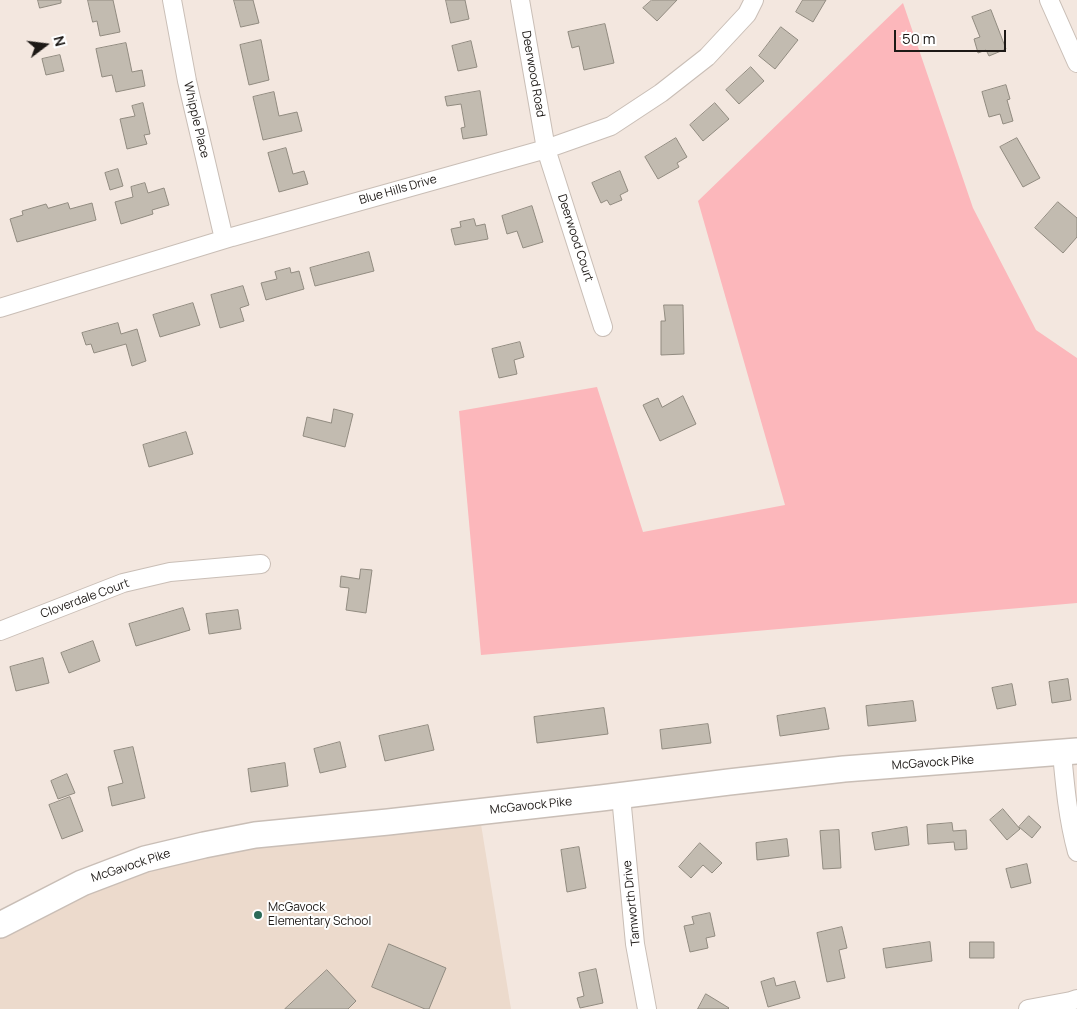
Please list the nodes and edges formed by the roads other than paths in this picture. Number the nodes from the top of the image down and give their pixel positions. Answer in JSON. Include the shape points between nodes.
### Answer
{"nodes":[{"id":1,"x":172,"y":0,"type":"edge"},
{"id":2,"x":520,"y":0,"type":"edge"},
{"id":3,"x":754,"y":0,"type":"edge"},
{"id":4,"x":1049,"y":0,"type":"edge"},
{"id":5,"x":1077,"y":63,"type":"edge"},
{"id":6,"x":546,"y":149,"type":"junction"},
{"id":7,"x":224,"y":239,"type":"junction"},
{"id":8,"x":0,"y":308,"type":"edge"},
{"id":9,"x":603,"y":327,"type":"dead end"},
{"id":10,"x":261,"y":564,"type":"dead end"},
{"id":11,"x":0,"y":631,"type":"edge"},
{"id":12,"x":1069,"y":752,"type":"edge"},
{"id":13,"x":622,"y":796,"type":"junction"},
{"id":14,"x":1077,"y":852,"type":"edge"},
{"id":15,"x":0,"y":925,"type":"edge"},
{"id":16,"x":1077,"y":999,"type":"edge"},
{"id":17,"x":647,"y":1009,"type":"edge"},
{"id":18,"x":1028,"y":1009,"type":"edge"}],
"edges":[{"from":1,"to":7,"type":"street","name":"Whipple Place","via":[[187,81]]},
{"from":2,"to":6,"type":"street","name":"Deerwood Road"},
{"from":3,"to":6,"type":"street","name":"Blue Hills Drive","via":[[747,14],[707,57],[661,93],[611,126]]},
{"from":4,"to":5,"type":"street"},
{"from":6,"to":7,"type":"street","name":"Blue Hills Drive"},
{"from":6,"to":9,"type":"street","name":"Deerwood Court"},
{"from":7,"to":8,"type":"street","name":"Blue Hills Drive"},
{"from":10,"to":11,"type":"street","name":"Cloverdale Court","via":[[170,572],[123,583]]},
{"from":12,"to":13,"type":"main road","name":"McGavock Pike","via":[[844,769]]},
{"from":12,"to":14,"type":"street","via":[[1064,779]]},
{"from":13,"to":15,"type":"main road","name":"McGavock Pike","via":[[255,835],[204,845],[145,859],[82,883]]},
{"from":13,"to":17,"type":"street","name":"Tamworth Drive","via":[[635,944]]},
{"from":16,"to":18,"type":"street"}]}
